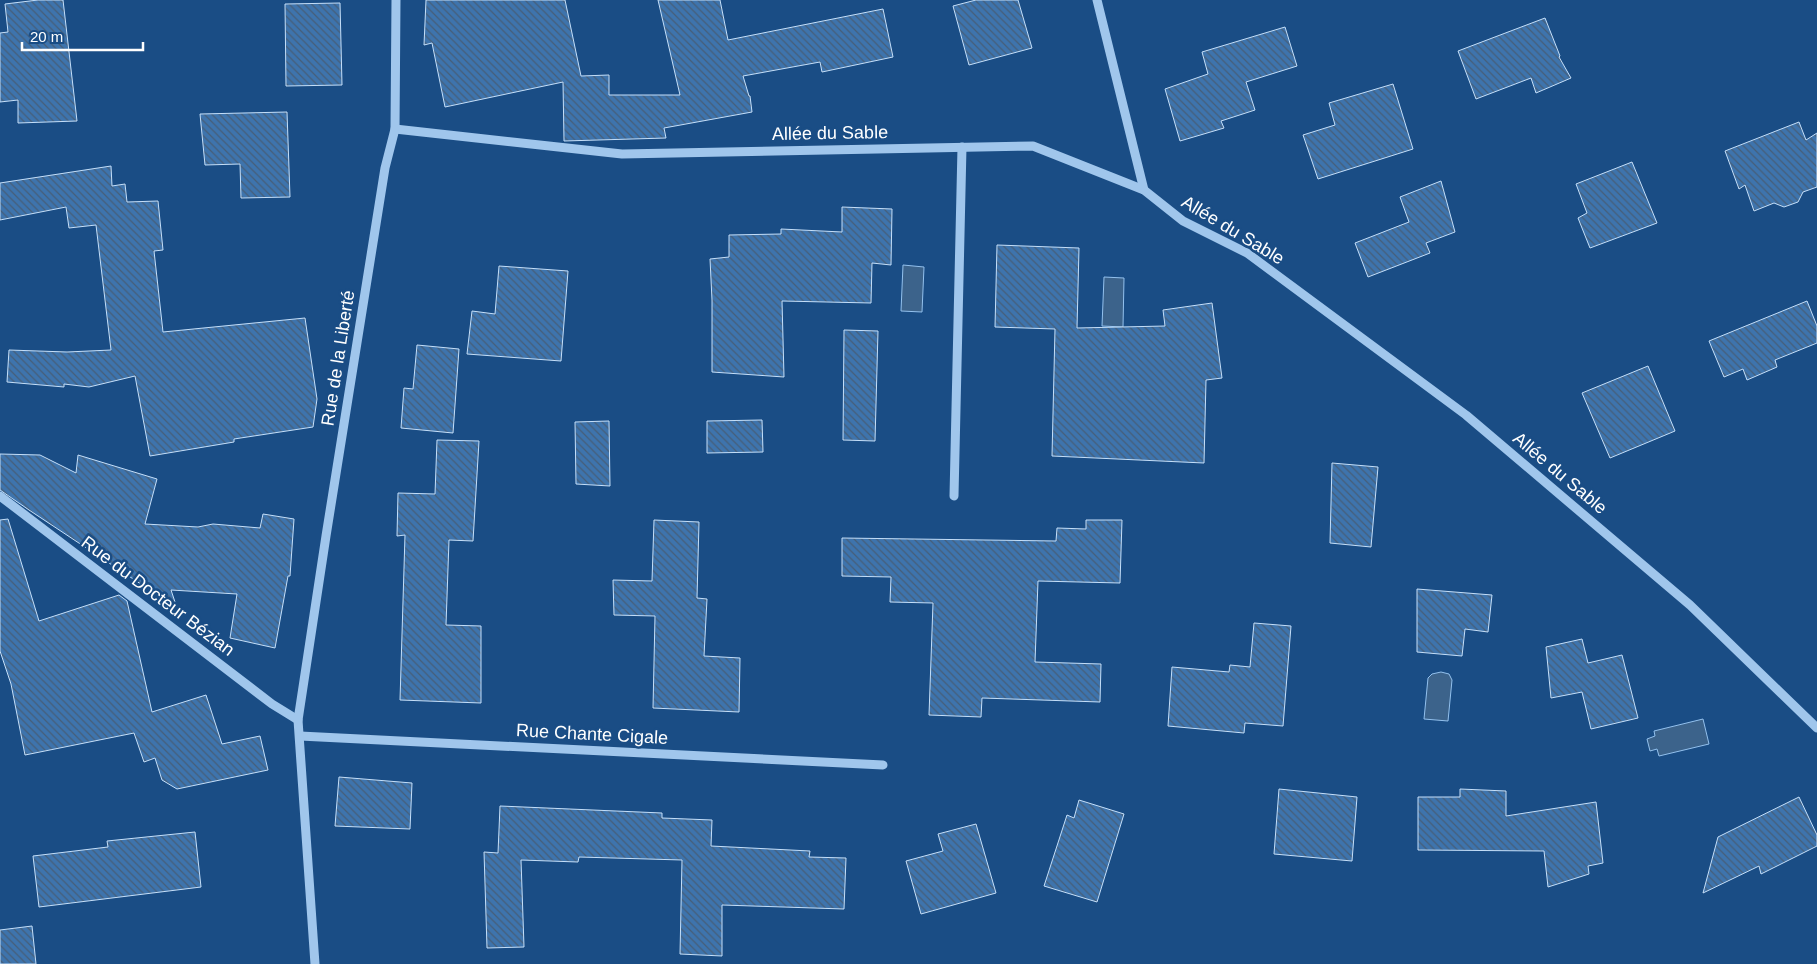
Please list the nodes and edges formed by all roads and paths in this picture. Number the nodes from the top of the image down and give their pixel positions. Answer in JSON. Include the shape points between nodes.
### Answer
{"nodes":[{"id":1,"x":396,"y":0,"type":"edge"},
{"id":2,"x":1097,"y":0,"type":"edge"},
{"id":3,"x":395,"y":129,"type":"junction"},
{"id":4,"x":962,"y":147,"type":"junction"},
{"id":5,"x":1144,"y":190,"type":"junction"},
{"id":6,"x":0,"y":496,"type":"edge"},
{"id":7,"x":954,"y":496,"type":"dead end"},
{"id":8,"x":298,"y":720,"type":"junction"},
{"id":9,"x":1817,"y":728,"type":"edge"},
{"id":10,"x":300,"y":736,"type":"junction"},
{"id":11,"x":883,"y":765,"type":"dead end"},
{"id":12,"x":315,"y":964,"type":"edge"}],
"edges":[{"from":1,"to":3,"type":"street","name":"Rue de la Liberté"},
{"from":2,"to":5,"type":"street"},
{"from":3,"to":4,"type":"street","name":"Allée du Sable","via":[[622,154]]},
{"from":3,"to":8,"type":"street","name":"Rue de la Liberté","via":[[385,168]]},
{"from":4,"to":5,"type":"street","name":"Allée du Sable","via":[[1033,146]]},
{"from":4,"to":7,"type":"street"},
{"from":5,"to":9,"type":"street","name":"Allée du Sable","via":[[1183,221],[1247,253],[1466,415],[1690,605]]},
{"from":6,"to":8,"type":"street","name":"Rue du Docteur Bézian","via":[[272,704]]},
{"from":8,"to":10,"type":"street"},
{"from":10,"to":11,"type":"street","name":"Rue Chante Cigale"},
{"from":10,"to":12,"type":"street"}]}
